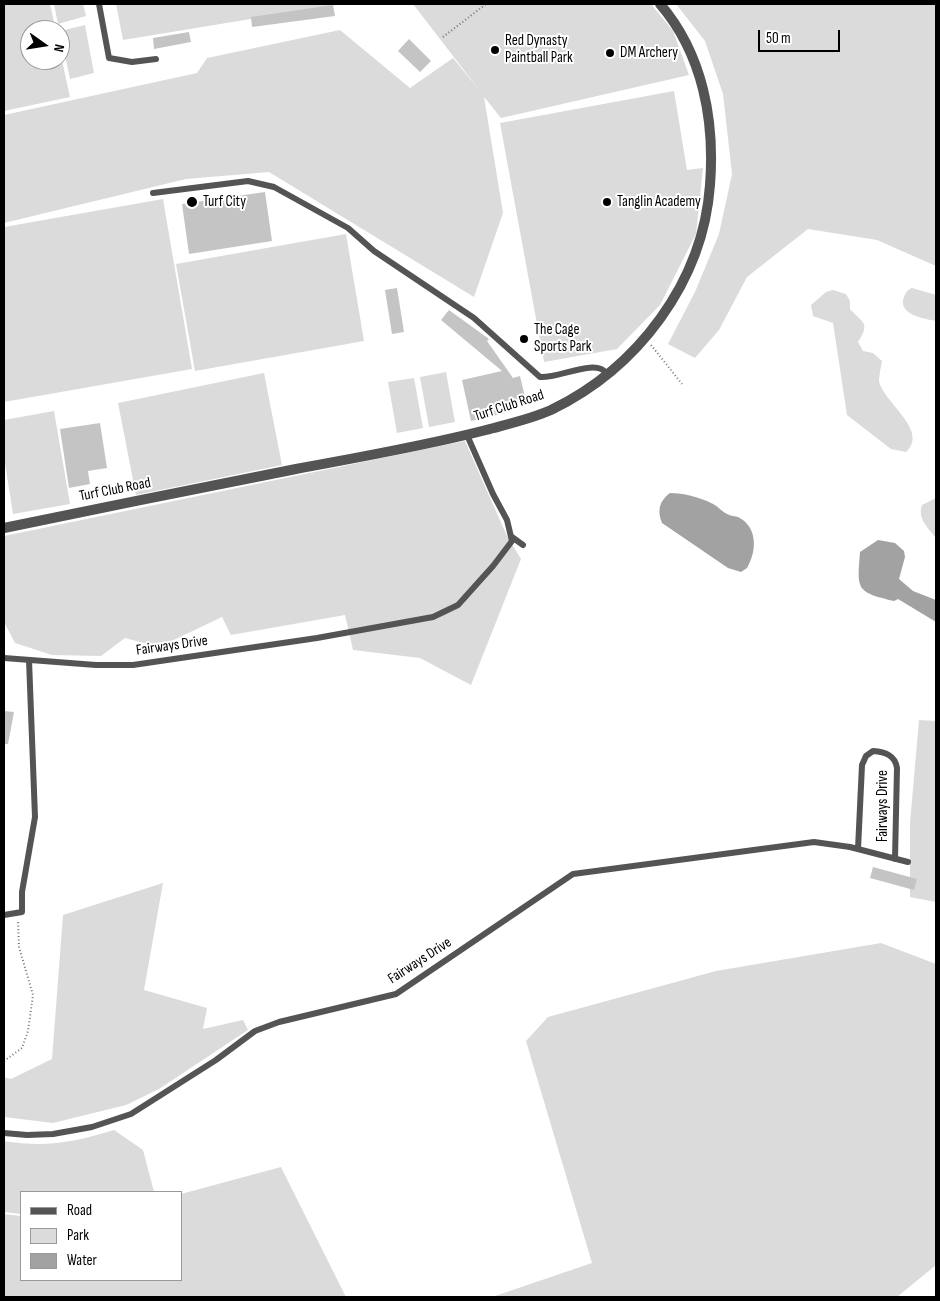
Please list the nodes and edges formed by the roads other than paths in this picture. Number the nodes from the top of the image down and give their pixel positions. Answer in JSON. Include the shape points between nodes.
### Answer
{"nodes":[{"id":1,"x":99,"y":4,"type":"edge"},
{"id":2,"x":660,"y":4,"type":"edge"},
{"id":3,"x":156,"y":59,"type":"dead end"},
{"id":4,"x":153,"y":193,"type":"dead end"},
{"id":5,"x":606,"y":373,"type":"junction"},
{"id":6,"x":467,"y":435,"type":"junction"},
{"id":7,"x":4,"y":528,"type":"edge"},
{"id":8,"x":512,"y":537,"type":"junction"},
{"id":9,"x":523,"y":545,"type":"dead end"},
{"id":10,"x":4,"y":658,"type":"edge"},
{"id":11,"x":29,"y":660,"type":"junction"},
{"id":12,"x":858,"y":849,"type":"junction"},
{"id":13,"x":895,"y":859,"type":"junction"},
{"id":14,"x":908,"y":862,"type":"dead end"},
{"id":15,"x":4,"y":915,"type":"edge"},
{"id":16,"x":4,"y":1132,"type":"edge"}],
"edges":[{"from":1,"to":3,"type":"lane","via":[[110,58],[132,62]]},
{"from":2,"to":5,"type":"street","name":"Turf Club Road","via":[[676,22],[698,69],[710,133],[708,206],[699,247],[676,295],[646,339]]},
{"from":4,"to":5,"type":"lane","via":[[248,181],[274,187],[348,228],[374,250],[474,318],[540,377],[595,366],[603,368]]},
{"from":5,"to":6,"type":"street","name":"Turf Club Road","via":[[551,410]]},
{"from":6,"to":7,"type":"street","name":"Turf Club Road"},
{"from":6,"to":8,"type":"lane"},
{"from":8,"to":9,"type":"lane"},
{"from":8,"to":11,"type":"lane","name":"Fairways Drive","via":[[493,566],[458,605],[433,617],[133,665]]},
{"from":10,"to":11,"type":"lane","name":"Fairways Drive"},
{"from":11,"to":15,"type":"lane","via":[[35,817],[22,892],[22,912]]},
{"from":12,"to":13,"type":"lane","name":"Fairways Drive"},
{"from":12,"to":13,"type":"lane","name":"Fairways Drive","via":[[861,771],[866,756],[879,751],[890,755],[897,768]]},
{"from":12,"to":16,"type":"lane","name":"Fairways Drive","via":[[814,842],[573,874],[396,994],[279,1022],[255,1031],[131,1114],[92,1127],[53,1134]]},
{"from":13,"to":14,"type":"lane","name":"Fairways Drive"}]}
